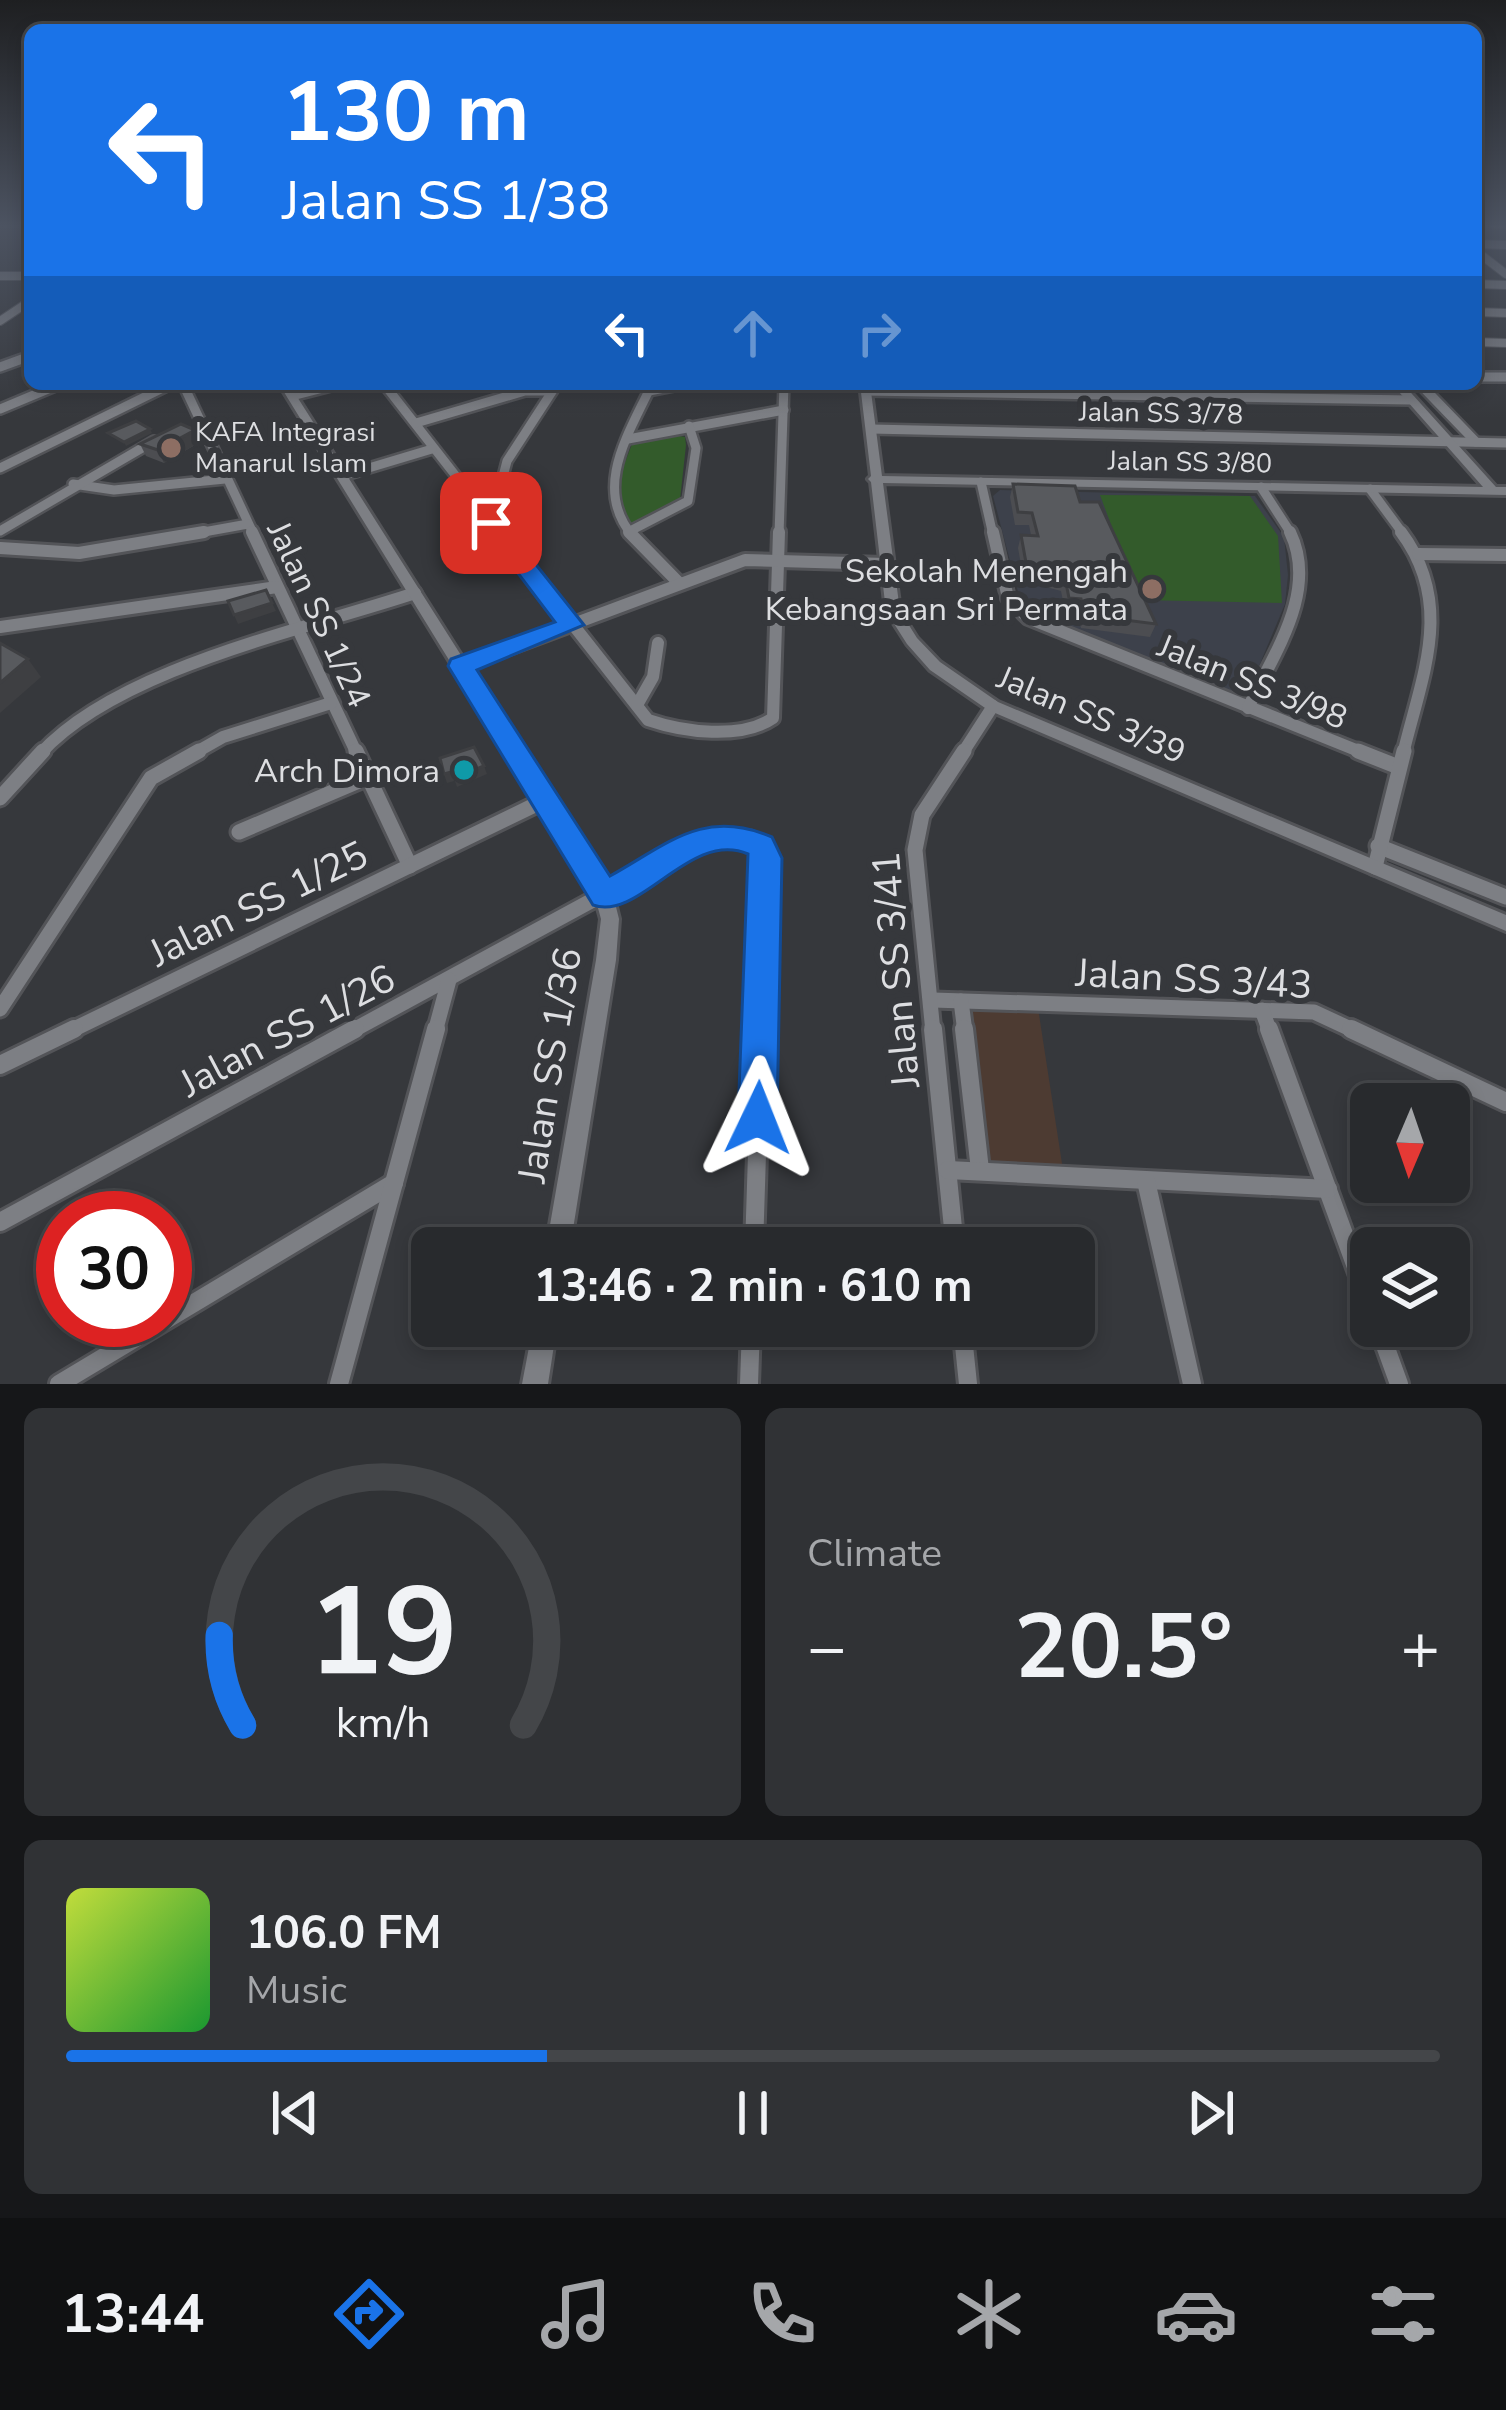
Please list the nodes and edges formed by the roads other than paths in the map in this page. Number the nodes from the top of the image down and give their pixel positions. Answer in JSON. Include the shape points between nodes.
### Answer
{"nodes":[{"id":1,"x":1482,"y":377,"type":"edge"},
{"id":2,"x":1490,"y":377,"type":"junction"},
{"id":3,"x":1506,"y":377,"type":"edge"},
{"id":4,"x":46,"y":390,"type":"edge"},
{"id":5,"x":160,"y":390,"type":"edge"},
{"id":6,"x":186,"y":390,"type":"edge"},
{"id":7,"x":288,"y":390,"type":"edge"},
{"id":8,"x":388,"y":390,"type":"edge"},
{"id":9,"x":532,"y":390,"type":"edge"},
{"id":10,"x":552,"y":390,"type":"edge"},
{"id":11,"x":650,"y":390,"type":"edge"},
{"id":12,"x":784,"y":390,"type":"edge"},
{"id":13,"x":866,"y":390,"type":"edge"},
{"id":14,"x":945,"y":390,"type":"edge"},
{"id":15,"x":1402,"y":390,"type":"edge"},
{"id":16,"x":1426,"y":390,"type":"edge"},
{"id":17,"x":1506,"y":392,"type":"edge"},
{"id":18,"x":1411,"y":400,"type":"junction"},
{"id":19,"x":0,"y":409,"type":"edge"},
{"id":20,"x":784,"y":410,"type":"junction"},
{"id":21,"x":199,"y":421,"type":"junction"},
{"id":22,"x":416,"y":423,"type":"junction"},
{"id":23,"x":689,"y":426,"type":"junction"},
{"id":24,"x":181,"y":429,"type":"edge"},
{"id":25,"x":872,"y":430,"type":"junction"},
{"id":26,"x":162,"y":437,"type":"edge"},
{"id":27,"x":628,"y":439,"type":"junction"},
{"id":28,"x":1449,"y":442,"type":"junction"},
{"id":29,"x":1476,"y":442,"type":"junction"},
{"id":30,"x":1506,"y":443,"type":"edge"},
{"id":31,"x":432,"y":449,"type":"junction"},
{"id":32,"x":0,"y":468,"type":"edge"},
{"id":33,"x":342,"y":476,"type":"junction"},
{"id":34,"x":225,"y":479,"type":"junction"},
{"id":35,"x":874,"y":479,"type":"junction"},
{"id":36,"x":981,"y":482,"type":"junction"},
{"id":37,"x":73,"y":484,"type":"junction"},
{"id":38,"x":1261,"y":487,"type":"junction"},
{"id":39,"x":1370,"y":489,"type":"junction"},
{"id":40,"x":1499,"y":491,"type":"edge"},
{"id":41,"x":491,"y":523,"type":"junction"},
{"id":42,"x":248,"y":524,"type":"junction"},
{"id":43,"x":632,"y":530,"type":"junction"},
{"id":44,"x":0,"y":531,"type":"edge"},
{"id":45,"x":0,"y":548,"type":"edge"},
{"id":46,"x":1418,"y":554,"type":"junction"},
{"id":47,"x":1506,"y":555,"type":"edge"},
{"id":48,"x":884,"y":556,"type":"junction"},
{"id":49,"x":780,"y":560,"type":"junction"},
{"id":50,"x":679,"y":583,"type":"junction"},
{"id":51,"x":277,"y":586,"type":"junction"},
{"id":52,"x":415,"y":592,"type":"junction"},
{"id":53,"x":571,"y":625,"type":"junction"},
{"id":54,"x":0,"y":627,"type":"edge"},
{"id":55,"x":302,"y":634,"type":"junction"},
{"id":56,"x":658,"y":643,"type":"dead end"},
{"id":57,"x":461,"y":666,"type":"junction"},
{"id":58,"x":331,"y":703,"type":"junction"},
{"id":59,"x":637,"y":705,"type":"junction"},
{"id":60,"x":993,"y":706,"type":"junction"},
{"id":61,"x":1248,"y":708,"type":"junction"},
{"id":62,"x":1396,"y":766,"type":"junction"},
{"id":63,"x":368,"y":777,"type":"junction"},
{"id":64,"x":0,"y":798,"type":"edge"},
{"id":65,"x":545,"y":800,"type":"junction"},
{"id":66,"x":238,"y":832,"type":"dead end"},
{"id":67,"x":1378,"y":846,"type":"junction"},
{"id":68,"x":410,"y":866,"type":"junction"},
{"id":69,"x":1375,"y":867,"type":"junction"},
{"id":70,"x":604,"y":895,"type":"junction"},
{"id":71,"x":1506,"y":898,"type":"edge"},
{"id":72,"x":1506,"y":923,"type":"edge"},
{"id":73,"x":449,"y":979,"type":"junction"},
{"id":74,"x":933,"y":1000,"type":"junction"},
{"id":75,"x":961,"y":1000,"type":"junction"},
{"id":76,"x":1,"y":1006,"type":"edge"},
{"id":77,"x":1262,"y":1010,"type":"junction"},
{"id":78,"x":0,"y":1065,"type":"edge"},
{"id":79,"x":1506,"y":1102,"type":"edge"},
{"id":80,"x":948,"y":1169,"type":"junction"},
{"id":81,"x":980,"y":1170,"type":"junction"},
{"id":82,"x":1146,"y":1181,"type":"junction"},
{"id":83,"x":395,"y":1182,"type":"junction"},
{"id":84,"x":1328,"y":1189,"type":"junction"},
{"id":85,"x":0,"y":1222,"type":"edge"},
{"id":86,"x":562,"y":1227,"type":"edge"},
{"id":87,"x":755,"y":1227,"type":"edge"},
{"id":88,"x":953,"y":1227,"type":"edge"},
{"id":89,"x":1350,"y":1250,"type":"edge"},
{"id":90,"x":541,"y":1347,"type":"edge"},
{"id":91,"x":750,"y":1347,"type":"edge"},
{"id":92,"x":964,"y":1347,"type":"edge"},
{"id":93,"x":1386,"y":1347,"type":"edge"},
{"id":94,"x":58,"y":1384,"type":"edge"},
{"id":95,"x":339,"y":1384,"type":"edge"},
{"id":96,"x":535,"y":1384,"type":"edge"},
{"id":97,"x":749,"y":1384,"type":"edge"},
{"id":98,"x":968,"y":1384,"type":"edge"},
{"id":99,"x":1192,"y":1384,"type":"edge"},
{"id":100,"x":1399,"y":1384,"type":"edge"}],
"edges":[{"from":1,"to":2,"type":"street"},
{"from":2,"to":3,"type":"street"},
{"from":2,"to":17,"type":"street"},
{"from":4,"to":19,"type":"street"},
{"from":5,"to":32,"type":"street"},
{"from":6,"to":21,"type":"street","name":"Jalan SS 1/24"},
{"from":7,"to":33,"type":"street"},
{"from":8,"to":22,"type":"street"},
{"from":9,"to":22,"type":"street"},
{"from":10,"to":41,"type":"street","via":[[507,461]]},
{"from":11,"to":27,"type":"street"},
{"from":12,"to":20,"type":"street"},
{"from":13,"to":25,"type":"street","name":"Jalan SS 3/39"},
{"from":14,"to":18,"type":"street"},
{"from":15,"to":18,"type":"street"},
{"from":16,"to":29,"type":"street"},
{"from":18,"to":28,"type":"street"},
{"from":20,"to":23,"type":"street"},
{"from":20,"to":49,"type":"street"},
{"from":21,"to":24,"type":"street"},
{"from":21,"to":34,"type":"street","name":"Jalan SS 1/24"},
{"from":22,"to":31,"type":"street"},
{"from":23,"to":27,"type":"street"},
{"from":23,"to":43,"type":"street","via":[[696,448],[688,501]]},
{"from":25,"to":28,"type":"street","name":"Jalan SS 3/78"},
{"from":25,"to":35,"type":"street","name":"Jalan SS 3/39"},
{"from":26,"to":37,"type":"street"},
{"from":27,"to":43,"type":"street","via":[[611,498]]},
{"from":28,"to":29,"type":"street","name":"Jalan SS 3/78"},
{"from":28,"to":40,"type":"street"},
{"from":29,"to":30,"type":"street","name":"Jalan SS 3/78"},
{"from":31,"to":33,"type":"street"},
{"from":31,"to":41,"type":"street"},
{"from":33,"to":52,"type":"street"},
{"from":34,"to":37,"type":"street","via":[[114,490]]},
{"from":34,"to":42,"type":"street","name":"Jalan SS 1/24"},
{"from":35,"to":36,"type":"street","name":"Jalan SS 3/80"},
{"from":35,"to":48,"type":"street","name":"Jalan SS 3/39"},
{"from":36,"to":38,"type":"street","name":"Jalan SS 3/80"},
{"from":36,"to":61,"type":"street","name":"Jalan SS 3/98","via":[[1008,598],[1039,625]]},
{"from":37,"to":44,"type":"street"},
{"from":38,"to":39,"type":"street","name":"Jalan SS 3/80"},
{"from":38,"to":61,"type":"street","via":[[1294,538],[1301,566],[1298,596]]},
{"from":39,"to":40,"type":"street","name":"Jalan SS 3/80"},
{"from":39,"to":46,"type":"street"},
{"from":41,"to":53,"type":"street"},
{"from":42,"to":45,"type":"street","via":[[79,553]]},
{"from":42,"to":51,"type":"street","name":"Jalan SS 1/24"},
{"from":43,"to":50,"type":"street"},
{"from":46,"to":47,"type":"street"},
{"from":46,"to":62,"type":"street","via":[[1436,623]]},
{"from":48,"to":49,"type":"street"},
{"from":48,"to":60,"type":"street","name":"Jalan SS 3/39","via":[[893,611],[912,643]]},
{"from":49,"to":50,"type":"street","via":[[745,560]]},
{"from":49,"to":59,"type":"street","via":[[768,726],[670,728],[648,720]]},
{"from":50,"to":53,"type":"street"},
{"from":51,"to":54,"type":"street"},
{"from":51,"to":55,"type":"street","name":"Jalan SS 1/24"},
{"from":52,"to":55,"type":"street"},
{"from":52,"to":57,"type":"street"},
{"from":53,"to":57,"type":"street"},
{"from":53,"to":59,"type":"street"},
{"from":55,"to":58,"type":"street","name":"Jalan SS 1/24"},
{"from":55,"to":64,"type":"street","via":[[106,700],[40,749]]},
{"from":56,"to":59,"type":"street","via":[[653,677]]},
{"from":57,"to":65,"type":"street"},
{"from":58,"to":63,"type":"street","name":"Jalan SS 1/24"},
{"from":58,"to":76,"type":"street","via":[[223,736],[151,778]]},
{"from":60,"to":69,"type":"street","name":"Jalan SS 3/39"},
{"from":60,"to":74,"type":"street","name":"Jalan SS 3/41","via":[[922,815],[915,850]]},
{"from":61,"to":62,"type":"street","name":"Jalan SS 3/98"},
{"from":62,"to":67,"type":"street"},
{"from":63,"to":66,"type":"street"},
{"from":63,"to":68,"type":"street","name":"Jalan SS 1/24"},
{"from":65,"to":68,"type":"street","name":"Jalan SS 1/25"},
{"from":65,"to":70,"type":"street"},
{"from":67,"to":69,"type":"street"},
{"from":67,"to":71,"type":"street"},
{"from":68,"to":78,"type":"street","name":"Jalan SS 1/25"},
{"from":69,"to":72,"type":"street","name":"Jalan SS 3/39"},
{"from":70,"to":73,"type":"street","name":"Jalan SS 1/26"},
{"from":70,"to":86,"type":"street","name":"Jalan SS 1/36","via":[[606,960]]},
{"from":70,"to":87,"type":"street","name":"Jalan SS 1/26","via":[[706,838],[737,836],[761,846]]},
{"from":73,"to":83,"type":"street"},
{"from":73,"to":85,"type":"street","name":"Jalan SS 1/26"},
{"from":74,"to":75,"type":"street","name":"Jalan SS 3/43"},
{"from":74,"to":80,"type":"street","name":"Jalan SS 3/41"},
{"from":75,"to":77,"type":"street","name":"Jalan SS 3/43"},
{"from":75,"to":81,"type":"street"},
{"from":77,"to":79,"type":"street","name":"Jalan SS 3/43","via":[[1314,1012]]},
{"from":77,"to":84,"type":"street"},
{"from":80,"to":81,"type":"street"},
{"from":80,"to":88,"type":"street","name":"Jalan SS 3/41"},
{"from":81,"to":82,"type":"street"},
{"from":82,"to":84,"type":"street"},
{"from":82,"to":99,"type":"street"},
{"from":83,"to":94,"type":"street"},
{"from":83,"to":95,"type":"street"},
{"from":84,"to":89,"type":"street"},
{"from":90,"to":96,"type":"street"},
{"from":91,"to":97,"type":"street"},
{"from":92,"to":98,"type":"street"},
{"from":93,"to":100,"type":"street"}]}
